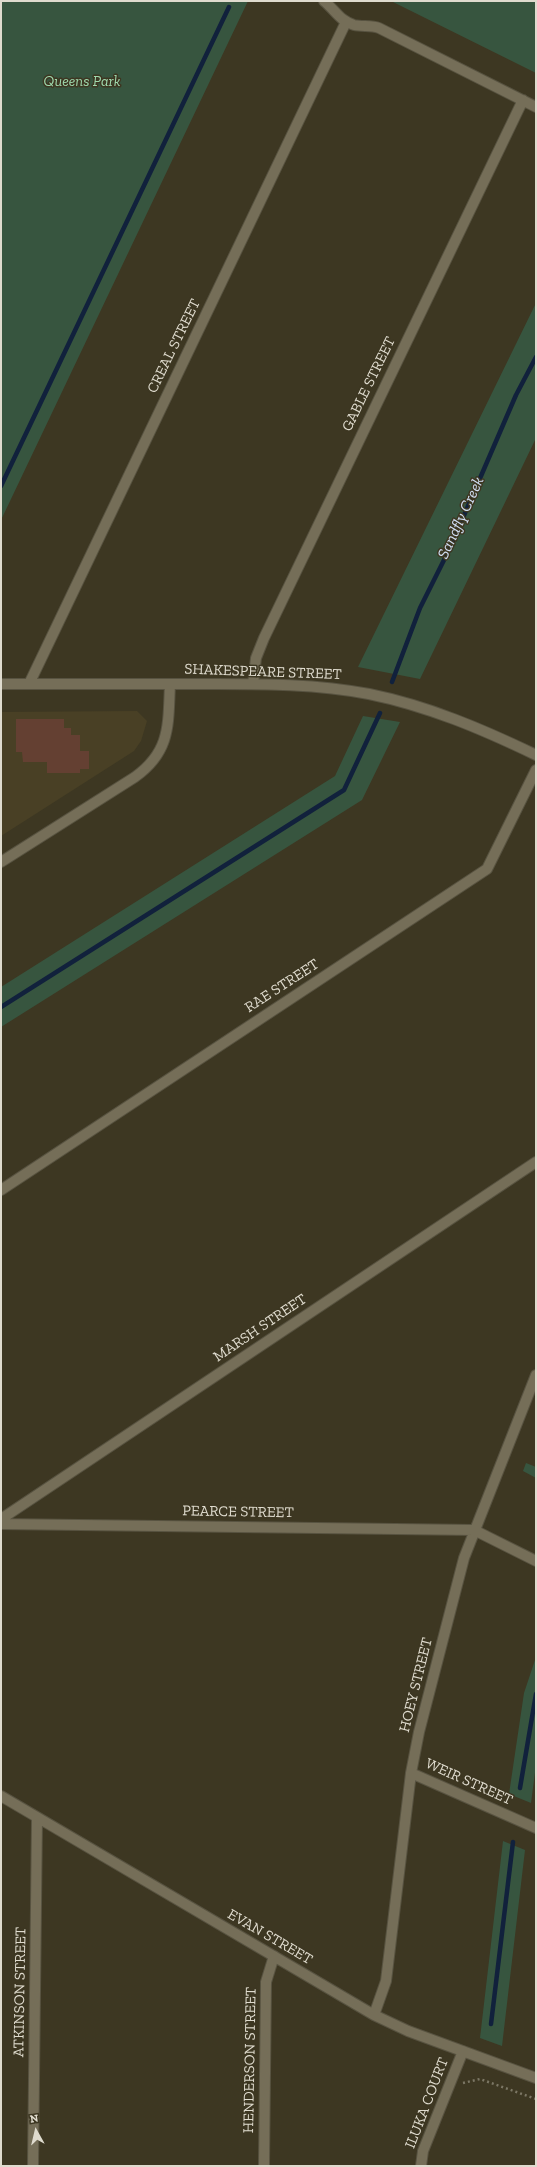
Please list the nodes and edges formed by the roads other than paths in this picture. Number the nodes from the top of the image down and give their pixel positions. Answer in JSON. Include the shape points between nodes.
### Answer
{"nodes":[{"id":1,"x":324,"y":1,"type":"edge"},
{"id":2,"x":346,"y":22,"type":"junction"},
{"id":3,"x":523,"y":100,"type":"junction"},
{"id":4,"x":536,"y":107,"type":"edge"},
{"id":5,"x":1,"y":684,"type":"edge"},
{"id":6,"x":29,"y":684,"type":"junction"},
{"id":7,"x":170,"y":684,"type":"junction"},
{"id":8,"x":253,"y":684,"type":"junction"},
{"id":9,"x":536,"y":755,"type":"edge"},
{"id":10,"x":536,"y":770,"type":"edge"},
{"id":11,"x":1,"y":862,"type":"edge"},
{"id":12,"x":536,"y":1162,"type":"edge"},
{"id":13,"x":1,"y":1190,"type":"edge"},
{"id":14,"x":536,"y":1375,"type":"edge"},
{"id":15,"x":1,"y":1519,"type":"edge"},
{"id":16,"x":1,"y":1524,"type":"edge"},
{"id":17,"x":474,"y":1530,"type":"junction"},
{"id":18,"x":536,"y":1561,"type":"edge"},
{"id":19,"x":411,"y":1773,"type":"junction"},
{"id":20,"x":1,"y":1796,"type":"edge"},
{"id":21,"x":37,"y":1818,"type":"junction"},
{"id":22,"x":536,"y":1828,"type":"edge"},
{"id":23,"x":274,"y":1956,"type":"junction"},
{"id":24,"x":374,"y":2015,"type":"junction"},
{"id":25,"x":463,"y":2051,"type":"junction"},
{"id":26,"x":536,"y":2078,"type":"edge"},
{"id":27,"x":33,"y":2166,"type":"edge"},
{"id":28,"x":264,"y":2166,"type":"edge"},
{"id":29,"x":421,"y":2166,"type":"edge"}],
"edges":[{"from":1,"to":2,"type":"street"},
{"from":2,"to":3,"type":"street","via":[[379,28]]},
{"from":2,"to":6,"type":"street","name":"CREAL STREET"},
{"from":3,"to":4,"type":"street"},
{"from":3,"to":8,"type":"street","name":"GABLE STREET","via":[[264,638],[256,658]]},
{"from":5,"to":6,"type":"street","name":"SHAKESPEARE STREET"},
{"from":6,"to":7,"type":"street","name":"SHAKESPEARE STREET"},
{"from":7,"to":8,"type":"street","name":"SHAKESPEARE STREET"},
{"from":7,"to":11,"type":"street","via":[[165,742],[148,766],[135,777]]},
{"from":8,"to":9,"type":"street","name":"SHAKESPEARE STREET","via":[[316,686],[368,694],[409,704],[468,724]]},
{"from":10,"to":13,"type":"street","name":"RAE STREET","via":[[487,869]]},
{"from":12,"to":15,"type":"street","name":"MARSH STREET"},
{"from":14,"to":17,"type":"street","name":"HOEY STREET"},
{"from":16,"to":17,"type":"street","name":"PEARCE STREET"},
{"from":17,"to":18,"type":"street"},
{"from":17,"to":19,"type":"street","name":"HOEY STREET","via":[[461,1568]]},
{"from":19,"to":22,"type":"street","name":"WEIR STREET"},
{"from":19,"to":24,"type":"street","name":"HOEY STREET","via":[[386,1981]]},
{"from":20,"to":21,"type":"street","name":"EVAN STREET"},
{"from":21,"to":23,"type":"street","name":"EVAN STREET"},
{"from":21,"to":27,"type":"street","name":"ATKINSON STREET"},
{"from":23,"to":24,"type":"street","name":"EVAN STREET"},
{"from":23,"to":28,"type":"street","name":"HENDERSON STREET","via":[[266,1982]]},
{"from":24,"to":25,"type":"street","name":"EVAN STREET","via":[[408,2031]]},
{"from":25,"to":26,"type":"street","name":"EVAN STREET"},
{"from":25,"to":29,"type":"street","name":"ILUKA COURT","via":[[423,2151]]}]}
